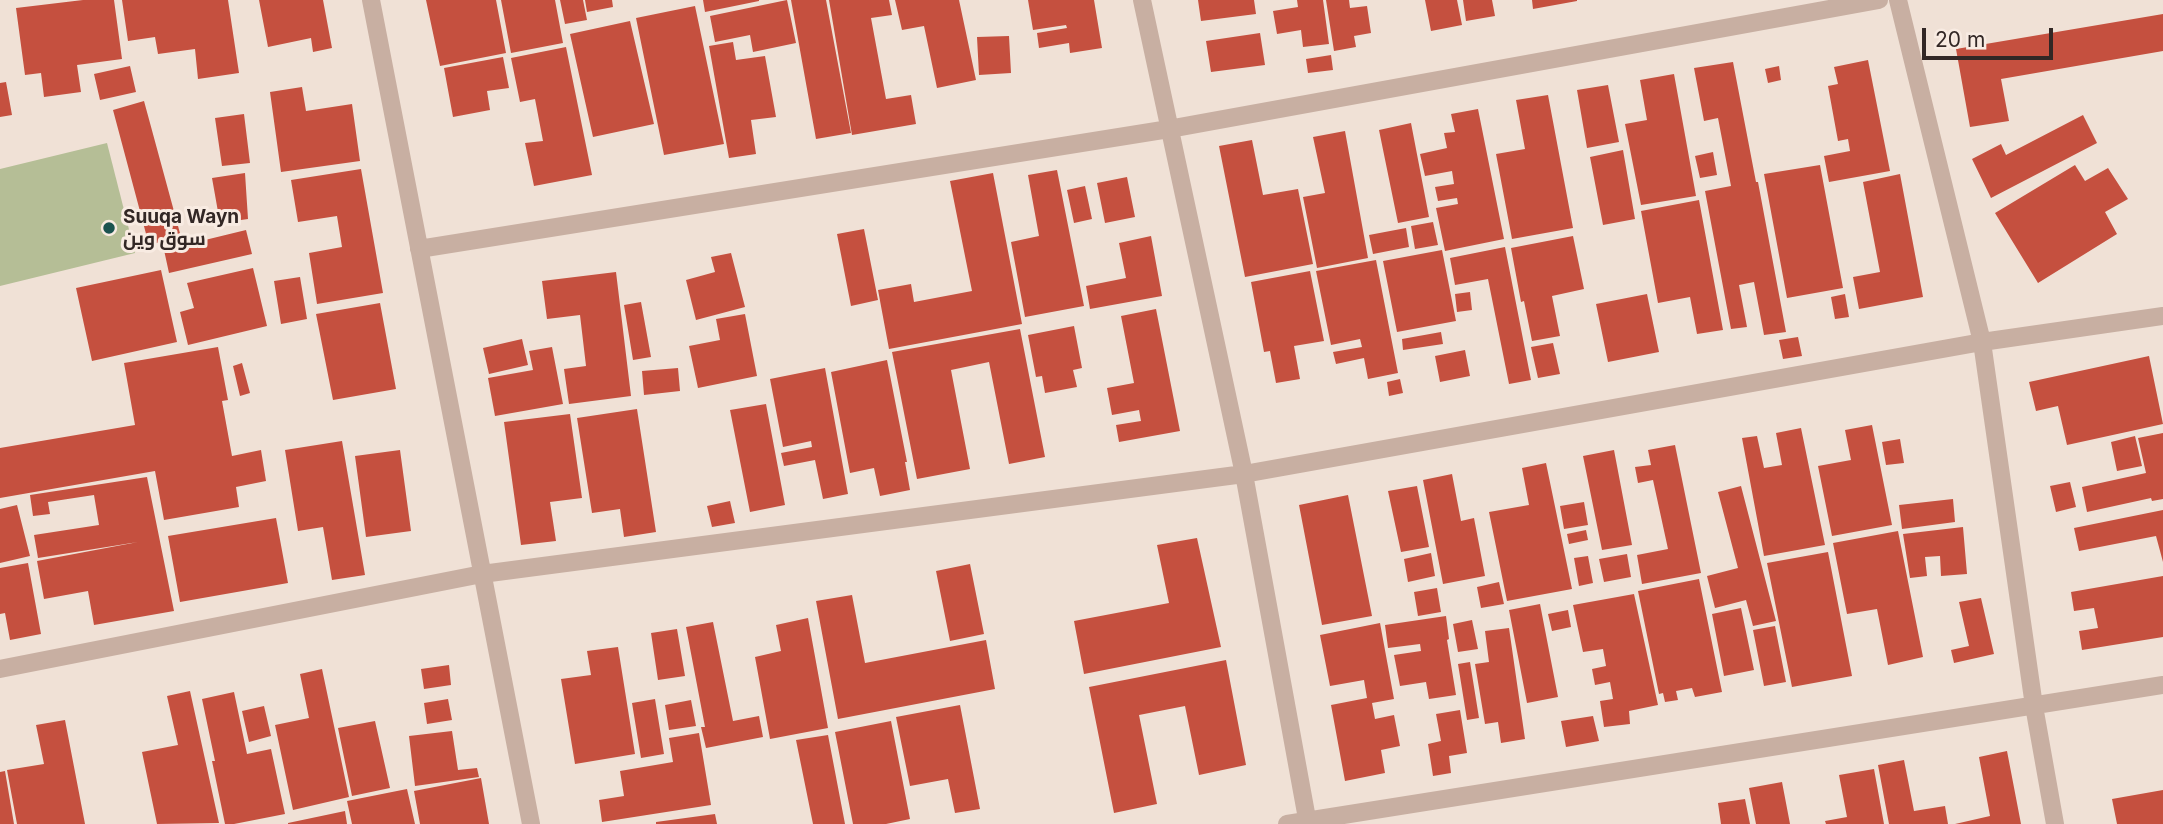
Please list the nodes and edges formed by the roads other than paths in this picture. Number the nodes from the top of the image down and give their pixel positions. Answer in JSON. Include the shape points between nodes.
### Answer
{"nodes":[{"id":1,"x":371,"y":0,"type":"edge"},
{"id":2,"x":1142,"y":0,"type":"edge"},
{"id":3,"x":1879,"y":0,"type":"edge"},
{"id":4,"x":1898,"y":0,"type":"edge"},
{"id":5,"x":1169,"y":129,"type":"junction"},
{"id":6,"x":419,"y":249,"type":"junction"},
{"id":7,"x":2163,"y":316,"type":"edge"},
{"id":8,"x":1982,"y":342,"type":"junction"},
{"id":9,"x":1244,"y":474,"type":"junction"},
{"id":10,"x":482,"y":574,"type":"junction"},
{"id":11,"x":0,"y":669,"type":"edge"},
{"id":12,"x":2163,"y":685,"type":"edge"},
{"id":13,"x":2034,"y":706,"type":"junction"},
{"id":14,"x":1308,"y":822,"type":"edge"},
{"id":15,"x":531,"y":824,"type":"edge"},
{"id":16,"x":1287,"y":824,"type":"edge"},
{"id":17,"x":2055,"y":824,"type":"edge"}],
"edges":[{"from":1,"to":6,"type":"street"},
{"from":2,"to":5,"type":"street"},
{"from":3,"to":5,"type":"street"},
{"from":4,"to":8,"type":"street"},
{"from":5,"to":6,"type":"street"},
{"from":5,"to":9,"type":"street"},
{"from":6,"to":10,"type":"street"},
{"from":7,"to":8,"type":"street"},
{"from":8,"to":9,"type":"street"},
{"from":8,"to":13,"type":"street"},
{"from":9,"to":10,"type":"street"},
{"from":9,"to":14,"type":"street"},
{"from":10,"to":11,"type":"street"},
{"from":10,"to":15,"type":"street"},
{"from":12,"to":13,"type":"street"},
{"from":13,"to":14,"type":"street"},
{"from":13,"to":17,"type":"street"},
{"from":14,"to":16,"type":"street"}]}
